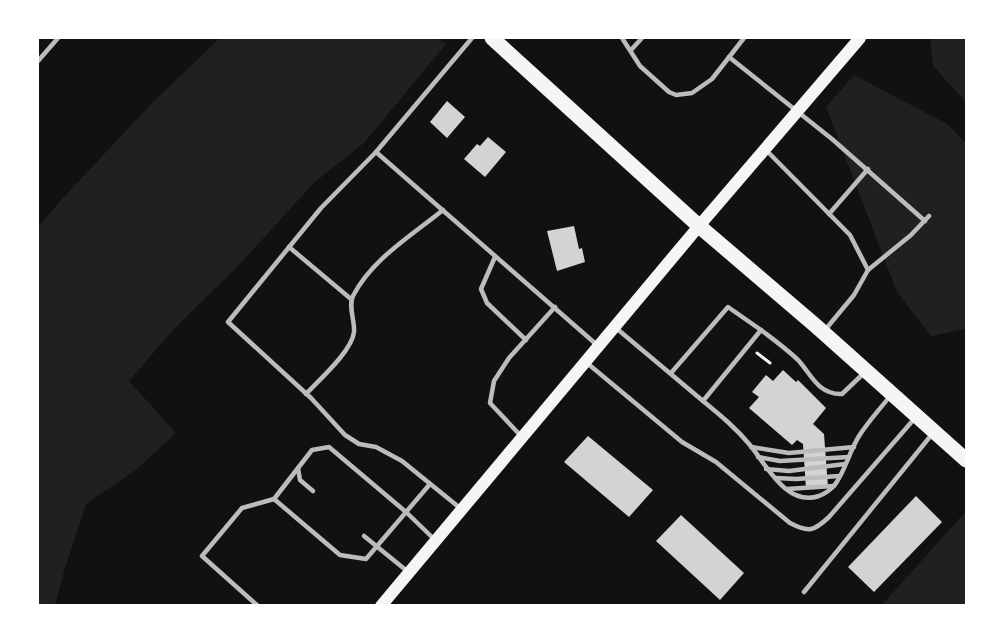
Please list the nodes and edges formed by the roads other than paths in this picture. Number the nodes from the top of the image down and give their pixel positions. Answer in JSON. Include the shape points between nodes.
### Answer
{"nodes":[{"id":1,"x":58,"y":38,"type":"edge"},
{"id":2,"x":472,"y":38,"type":"edge"},
{"id":3,"x":492,"y":38,"type":"edge"},
{"id":4,"x":622,"y":38,"type":"edge"},
{"id":5,"x":642,"y":38,"type":"edge"},
{"id":6,"x":744,"y":38,"type":"edge"},
{"id":7,"x":860,"y":38,"type":"edge"},
{"id":8,"x":630,"y":50,"type":"junction"},
{"id":9,"x":729,"y":57,"type":"junction"},
{"id":10,"x":38,"y":61,"type":"edge"},
{"id":11,"x":798,"y":113,"type":"junction"},
{"id":12,"x":765,"y":149,"type":"junction"},
{"id":13,"x":376,"y":152,"type":"junction"},
{"id":14,"x":868,"y":169,"type":"junction"},
{"id":15,"x":443,"y":210,"type":"junction"},
{"id":16,"x":829,"y":214,"type":"junction"},
{"id":17,"x":929,"y":216,"type":"dead end"},
{"id":18,"x":924,"y":221,"type":"junction"},
{"id":19,"x":699,"y":226,"type":"junction"},
{"id":20,"x":289,"y":247,"type":"junction"},
{"id":21,"x":495,"y":257,"type":"junction"},
{"id":22,"x":868,"y":270,"type":"junction"},
{"id":23,"x":351,"y":299,"type":"junction"},
{"id":24,"x":555,"y":308,"type":"junction"},
{"id":25,"x":616,"y":327,"type":"junction"},
{"id":26,"x":761,"y":330,"type":"junction"},
{"id":27,"x":823,"y":333,"type":"junction"},
{"id":28,"x":526,"y":340,"type":"junction"},
{"id":29,"x":600,"y":347,"type":"junction"},
{"id":30,"x":587,"y":362,"type":"junction"},
{"id":31,"x":866,"y":371,"type":"junction"},
{"id":32,"x":671,"y":373,"type":"junction"},
{"id":33,"x":306,"y":394,"type":"junction"},
{"id":34,"x":892,"y":394,"type":"junction"},
{"id":35,"x":703,"y":401,"type":"junction"},
{"id":36,"x":917,"y":416,"type":"junction"},
{"id":37,"x":935,"y":431,"type":"junction"},
{"id":38,"x":523,"y":438,"type":"junction"},
{"id":39,"x":751,"y":447,"type":"junction"},
{"id":40,"x":854,"y":447,"type":"junction"},
{"id":41,"x":758,"y":457,"type":"junction"},
{"id":42,"x":849,"y":457,"type":"junction"},
{"id":43,"x":966,"y":460,"type":"edge"},
{"id":44,"x":845,"y":464,"type":"junction"},
{"id":45,"x":298,"y":468,"type":"junction"},
{"id":46,"x":766,"y":469,"type":"junction"},
{"id":47,"x":839,"y":476,"type":"junction"},
{"id":48,"x":776,"y":478,"type":"junction"},
{"id":49,"x":430,"y":483,"type":"junction"},
{"id":50,"x":834,"y":486,"type":"junction"},
{"id":51,"x":787,"y":489,"type":"junction"},
{"id":52,"x":313,"y":491,"type":"dead end"},
{"id":53,"x":273,"y":499,"type":"junction"},
{"id":54,"x":462,"y":510,"type":"junction"},
{"id":55,"x":406,"y":512,"type":"junction"},
{"id":56,"x":364,"y":536,"type":"dead end"},
{"id":57,"x":436,"y":541,"type":"junction"},
{"id":58,"x":376,"y":547,"type":"junction"},
{"id":59,"x":409,"y":573,"type":"junction"},
{"id":60,"x":804,"y":592,"type":"dead end"},
{"id":61,"x":258,"y":606,"type":"edge"},
{"id":62,"x":381,"y":606,"type":"edge"}],
"edges":[{"from":1,"to":10,"type":"lane"},
{"from":2,"to":13,"type":"lane"},
{"from":3,"to":19,"type":"main road"},
{"from":4,"to":8,"type":"lane"},
{"from":5,"to":8,"type":"lane"},
{"from":6,"to":9,"type":"lane"},
{"from":7,"to":11,"type":"main road"},
{"from":8,"to":9,"type":"lane","via":[[640,66],[676,95],[699,89]]},
{"from":9,"to":11,"type":"lane"},
{"from":11,"to":12,"type":"main road"},
{"from":11,"to":14,"type":"lane"},
{"from":12,"to":16,"type":"lane"},
{"from":12,"to":19,"type":"main road"},
{"from":13,"to":15,"type":"lane"},
{"from":13,"to":20,"type":"lane"},
{"from":14,"to":16,"type":"lane"},
{"from":14,"to":18,"type":"lane"},
{"from":15,"to":21,"type":"lane"},
{"from":15,"to":23,"type":"lane","via":[[366,274]]},
{"from":16,"to":22,"type":"lane","via":[[850,235]]},
{"from":17,"to":18,"type":"lane"},
{"from":18,"to":22,"type":"lane"},
{"from":19,"to":25,"type":"main road"},
{"from":19,"to":27,"type":"main road"},
{"from":20,"to":23,"type":"lane"},
{"from":20,"to":33,"type":"lane","via":[[228,322]]},
{"from":21,"to":24,"type":"lane"},
{"from":21,"to":28,"type":"lane","via":[[481,289],[487,303]]},
{"from":22,"to":27,"type":"lane","via":[[854,295]]},
{"from":23,"to":33,"type":"lane","via":[[354,334],[347,349]]},
{"from":24,"to":28,"type":"lane"},
{"from":24,"to":29,"type":"lane"},
{"from":25,"to":29,"type":"main road"},
{"from":25,"to":32,"type":"lane"},
{"from":26,"to":31,"type":"lane","via":[[798,361],[825,391],[842,394]]},
{"from":26,"to":32,"type":"lane","via":[[728,307]]},
{"from":26,"to":35,"type":"lane"},
{"from":27,"to":31,"type":"main road"},
{"from":28,"to":38,"type":"lane","via":[[494,381],[490,403]]},
{"from":29,"to":30,"type":"main road"},
{"from":30,"to":36,"type":"lane","via":[[682,442],[716,462],[802,530],[816,529],[829,517]]},
{"from":30,"to":38,"type":"main road"},
{"from":31,"to":34,"type":"main road"},
{"from":32,"to":35,"type":"lane"},
{"from":33,"to":49,"type":"lane","via":[[345,435],[402,461]]},
{"from":34,"to":36,"type":"main road"},
{"from":34,"to":40,"type":"lane"},
{"from":35,"to":39,"type":"lane"},
{"from":36,"to":37,"type":"main road"},
{"from":37,"to":43,"type":"main road"},
{"from":37,"to":60,"type":"lane"},
{"from":38,"to":54,"type":"main road"},
{"from":39,"to":40,"type":"lane","via":[[789,453]]},
{"from":39,"to":41,"type":"lane"},
{"from":40,"to":42,"type":"lane"},
{"from":41,"to":42,"type":"lane","via":[[780,461]]},
{"from":41,"to":46,"type":"lane"},
{"from":42,"to":44,"type":"lane"},
{"from":44,"to":46,"type":"lane","via":[[789,471]]},
{"from":44,"to":47,"type":"lane"},
{"from":45,"to":52,"type":"lane","via":[[300,480]]},
{"from":45,"to":53,"type":"lane"},
{"from":45,"to":55,"type":"lane","via":[[312,450],[329,447]]},
{"from":46,"to":48,"type":"lane"},
{"from":47,"to":48,"type":"lane"},
{"from":47,"to":50,"type":"lane"},
{"from":48,"to":51,"type":"lane"},
{"from":49,"to":54,"type":"lane"},
{"from":49,"to":55,"type":"lane"},
{"from":50,"to":51,"type":"lane"},
{"from":50,"to":51,"type":"lane","via":[[812,498],[798,497]]},
{"from":53,"to":58,"type":"lane","via":[[340,555],[366,559]]},
{"from":53,"to":61,"type":"lane","via":[[242,508],[202,556]]},
{"from":54,"to":57,"type":"main road"},
{"from":55,"to":57,"type":"lane"},
{"from":55,"to":58,"type":"lane"},
{"from":56,"to":58,"type":"lane"},
{"from":57,"to":59,"type":"main road"},
{"from":58,"to":59,"type":"lane"},
{"from":59,"to":62,"type":"main road"}]}
